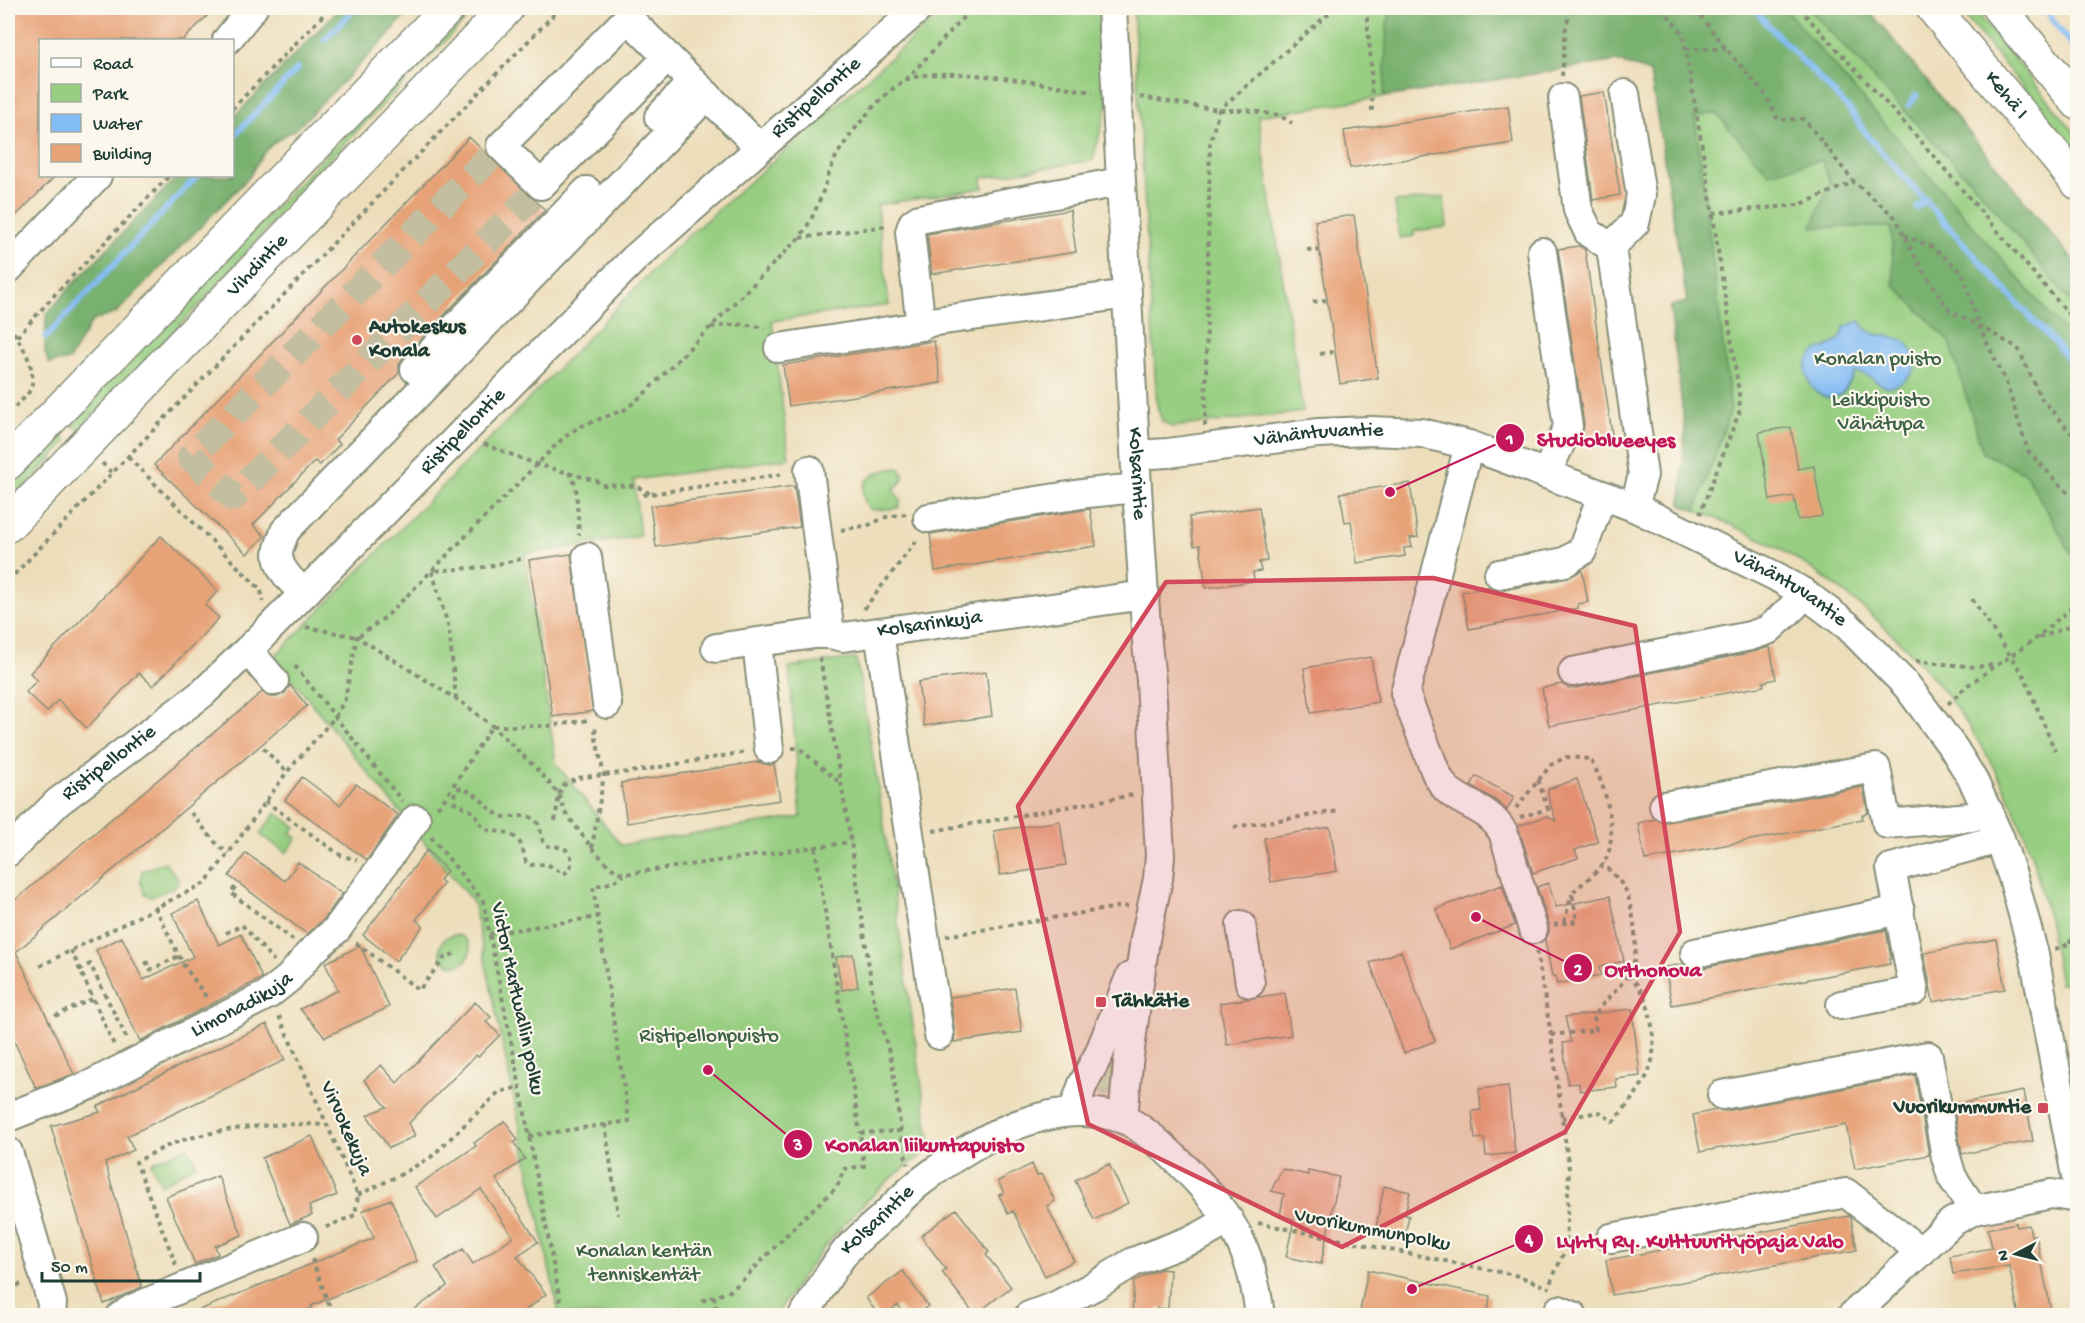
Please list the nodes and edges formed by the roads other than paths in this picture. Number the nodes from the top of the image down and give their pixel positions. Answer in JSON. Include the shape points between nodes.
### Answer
{"nodes":[{"id":1,"x":254,"y":8,"type":"edge"},
{"id":2,"x":448,"y":8,"type":"edge"},
{"id":3,"x":507,"y":8,"type":"edge"},
{"id":4,"x":919,"y":8,"type":"edge"},
{"id":5,"x":1112,"y":8,"type":"edge"},
{"id":6,"x":1933,"y":8,"type":"edge"},
{"id":7,"x":1999,"y":8,"type":"edge"},
{"id":8,"x":228,"y":39,"type":"edge"},
{"id":9,"x":668,"y":57,"type":"junction"},
{"id":10,"x":700,"y":88,"type":"junction"},
{"id":11,"x":1625,"y":94,"type":"dead end"},
{"id":12,"x":1563,"y":98,"type":"road end"},
{"id":13,"x":2078,"y":103,"type":"edge"},
{"id":14,"x":759,"y":147,"type":"junction"},
{"id":15,"x":96,"y":177,"type":"edge"},
{"id":16,"x":1120,"y":182,"type":"junction"},
{"id":17,"x":2078,"y":183,"type":"edge"},
{"id":18,"x":1611,"y":247,"type":"junction"},
{"id":19,"x":1542,"y":252,"type":"dead end"},
{"id":20,"x":8,"y":269,"type":"edge"},
{"id":21,"x":1127,"y":294,"type":"junction"},
{"id":22,"x":921,"y":326,"type":"junction"},
{"id":23,"x":784,"y":347,"type":"road end"},
{"id":24,"x":1469,"y":445,"type":"junction"},
{"id":25,"x":1136,"y":455,"type":"junction"},
{"id":26,"x":8,"y":463,"type":"edge"},
{"id":27,"x":809,"y":470,"type":"road end"},
{"id":28,"x":1546,"y":474,"type":"junction"},
{"id":29,"x":1137,"y":488,"type":"junction"},
{"id":30,"x":1602,"y":495,"type":"junction"},
{"id":31,"x":1634,"y":507,"type":"junction"},
{"id":32,"x":271,"y":518,"type":"dead end"},
{"id":33,"x":928,"y":518,"type":"road end"},
{"id":34,"x":8,"y":525,"type":"edge"},
{"id":35,"x":587,"y":557,"type":"road end"},
{"id":36,"x":1499,"y":574,"type":"dead end"},
{"id":37,"x":1804,"y":593,"type":"junction"},
{"id":38,"x":305,"y":594,"type":"junction"},
{"id":39,"x":1145,"y":595,"type":"junction"},
{"id":40,"x":879,"y":632,"type":"junction"},
{"id":41,"x":829,"y":635,"type":"junction"},
{"id":42,"x":757,"y":643,"type":"junction"},
{"id":43,"x":716,"y":648,"type":"dead end"},
{"id":44,"x":248,"y":650,"type":"junction"},
{"id":45,"x":1573,"y":672,"type":"dead end"},
{"id":46,"x":284,"y":673,"type":"road end"},
{"id":47,"x":607,"y":704,"type":"dead end"},
{"id":48,"x":769,"y":749,"type":"road end"},
{"id":49,"x":1664,"y":806,"type":"dead end"},
{"id":50,"x":1989,"y":812,"type":"junction"},
{"id":51,"x":416,"y":819,"type":"road end"},
{"id":52,"x":2000,"y":839,"type":"junction"},
{"id":53,"x":8,"y":852,"type":"edge"},
{"id":54,"x":1900,"y":910,"type":"junction"},
{"id":55,"x":1241,"y":925,"type":"dead end"},
{"id":56,"x":1533,"y":929,"type":"road end"},
{"id":57,"x":1145,"y":939,"type":"junction"},
{"id":58,"x":1695,"y":952,"type":"dead end"},
{"id":59,"x":1250,"y":983,"type":"dead end"},
{"id":60,"x":1841,"y":1005,"type":"dead end"},
{"id":61,"x":939,"y":1035,"type":"dead end"},
{"id":62,"x":1722,"y":1095,"type":"dead end"},
{"id":63,"x":1073,"y":1112,"type":"junction"},
{"id":64,"x":8,"y":1117,"type":"edge"},
{"id":65,"x":1123,"y":1119,"type":"junction"},
{"id":66,"x":8,"y":1152,"type":"edge"},
{"id":67,"x":2078,"y":1187,"type":"edge"},
{"id":68,"x":2078,"y":1198,"type":"edge"},
{"id":69,"x":1974,"y":1210,"type":"junction"},
{"id":70,"x":1232,"y":1224,"type":"junction"},
{"id":71,"x":303,"y":1237,"type":"road end"},
{"id":72,"x":1611,"y":1238,"type":"dead end"},
{"id":73,"x":1921,"y":1252,"type":"junction"},
{"id":74,"x":51,"y":1316,"type":"edge"},
{"id":75,"x":121,"y":1316,"type":"edge"},
{"id":76,"x":803,"y":1316,"type":"edge"},
{"id":77,"x":1029,"y":1316,"type":"edge"},
{"id":78,"x":1260,"y":1316,"type":"edge"},
{"id":79,"x":1852,"y":1316,"type":"edge"}],
"edges":[{"from":1,"to":8,"type":"street"},
{"from":2,"to":26,"type":"main road","name":"Vihdintie"},
{"from":3,"to":34,"type":"main road","name":"Vihdintie"},
{"from":4,"to":14,"type":"street","name":"Ristipellontie"},
{"from":5,"to":16,"type":"street","name":"Kolsarintie"},
{"from":6,"to":17,"type":"main road","name":"Kehä I"},
{"from":7,"to":13,"type":"main road"},
{"from":9,"to":9,"type":"street","via":[[536,191],[496,152],[628,18]]},
{"from":9,"to":10,"type":"street"},
{"from":10,"to":14,"type":"street"},
{"from":10,"to":32,"type":"street"},
{"from":10,"to":38,"type":"street","via":[[285,531],[278,555],[281,566]]},
{"from":11,"to":18,"type":"street","via":[[1641,195],[1635,223]]},
{"from":12,"to":18,"type":"street","via":[[1578,210],[1589,233]]},
{"from":14,"to":38,"type":"street","name":"Ristipellontie","via":[[634,259]]},
{"from":15,"to":20,"type":"street"},
{"from":16,"to":21,"type":"street","name":"Kolsarintie"},
{"from":16,"to":22,"type":"street","via":[[913,223],[910,232]]},
{"from":18,"to":31,"type":"street","via":[[1643,475]]},
{"from":19,"to":28,"type":"street","via":[[1568,428]]},
{"from":21,"to":22,"type":"street"},
{"from":21,"to":25,"type":"street","name":"Kolsarintie"},
{"from":22,"to":23,"type":"street"},
{"from":24,"to":25,"type":"street","name":"Vähäntuvantie","via":[[1422,433],[1370,431],[1318,433]]},
{"from":24,"to":28,"type":"street","name":"Vähäntuvantie"},
{"from":24,"to":56,"type":"street","via":[[1406,693],[1436,773],[1448,791],[1506,826]]},
{"from":25,"to":29,"type":"street","name":"Kolsarintie"},
{"from":27,"to":41,"type":"street"},
{"from":28,"to":30,"type":"street","name":"Vähäntuvantie"},
{"from":29,"to":33,"type":"street"},
{"from":29,"to":39,"type":"street","name":"Kolsarintie"},
{"from":30,"to":31,"type":"street","name":"Vähäntuvantie"},
{"from":30,"to":36,"type":"street","via":[[1582,551],[1565,562]]},
{"from":31,"to":37,"type":"street","name":"Vähäntuvantie"},
{"from":35,"to":47,"type":"street"},
{"from":37,"to":45,"type":"street","via":[[1768,630]]},
{"from":37,"to":50,"type":"street","name":"Vähäntuvantie","via":[[1848,626],[1907,686],[1954,749]]},
{"from":38,"to":44,"type":"street","name":"Ristipellontie"},
{"from":39,"to":40,"type":"street","name":"Kolsarinkuja"},
{"from":39,"to":57,"type":"street","name":"Kolsarintie","via":[[1161,856]]},
{"from":40,"to":41,"type":"street","name":"Kolsarinkuja"},
{"from":40,"to":61,"type":"street"},
{"from":41,"to":42,"type":"street","name":"Kolsarinkuja"},
{"from":42,"to":43,"type":"street","name":"Kolsarinkuja"},
{"from":42,"to":48,"type":"street"},
{"from":44,"to":46,"type":"street"},
{"from":44,"to":53,"type":"street","name":"Ristipellontie","via":[[203,693],[58,802]]},
{"from":49,"to":50,"type":"street","via":[[1876,768],[1887,824]]},
{"from":50,"to":52,"type":"street","name":"Vähäntuvantie"},
{"from":51,"to":64,"type":"street","name":"Limonadikuja","via":[[337,929],[279,986],[131,1064],[99,1093]]},
{"from":52,"to":54,"type":"street","via":[[1891,867]]},
{"from":52,"to":67,"type":"street","name":"Vähäntuvantie","via":[[2034,955]]},
{"from":54,"to":58,"type":"street"},
{"from":54,"to":60,"type":"street","via":[[1914,991]]},
{"from":55,"to":59,"type":"street"},
{"from":57,"to":63,"type":"street","name":"Kolsarintie"},
{"from":57,"to":65,"type":"street","name":"Kolsarintie"},
{"from":62,"to":69,"type":"street","via":[[1928,1056],[1946,1157],[1952,1177]]},
{"from":63,"to":65,"type":"street","name":"Kolsarintie"},
{"from":63,"to":76,"type":"street","name":"Kolsarintie","via":[[1027,1120],[996,1132],[918,1183],[847,1251]]},
{"from":65,"to":70,"type":"street","via":[[1175,1158],[1212,1196]]},
{"from":66,"to":74,"type":"street","via":[[52,1303]]},
{"from":68,"to":69,"type":"street","via":[[2051,1194]]},
{"from":69,"to":73,"type":"street","via":[[1952,1222]]},
{"from":70,"to":77,"type":"street","via":[[1133,1262],[1056,1306]]},
{"from":70,"to":78,"type":"street","via":[[1247,1256]]},
{"from":71,"to":75,"type":"street"},
{"from":72,"to":73,"type":"street","via":[[1846,1193]]},
{"from":73,"to":79,"type":"street"}]}
